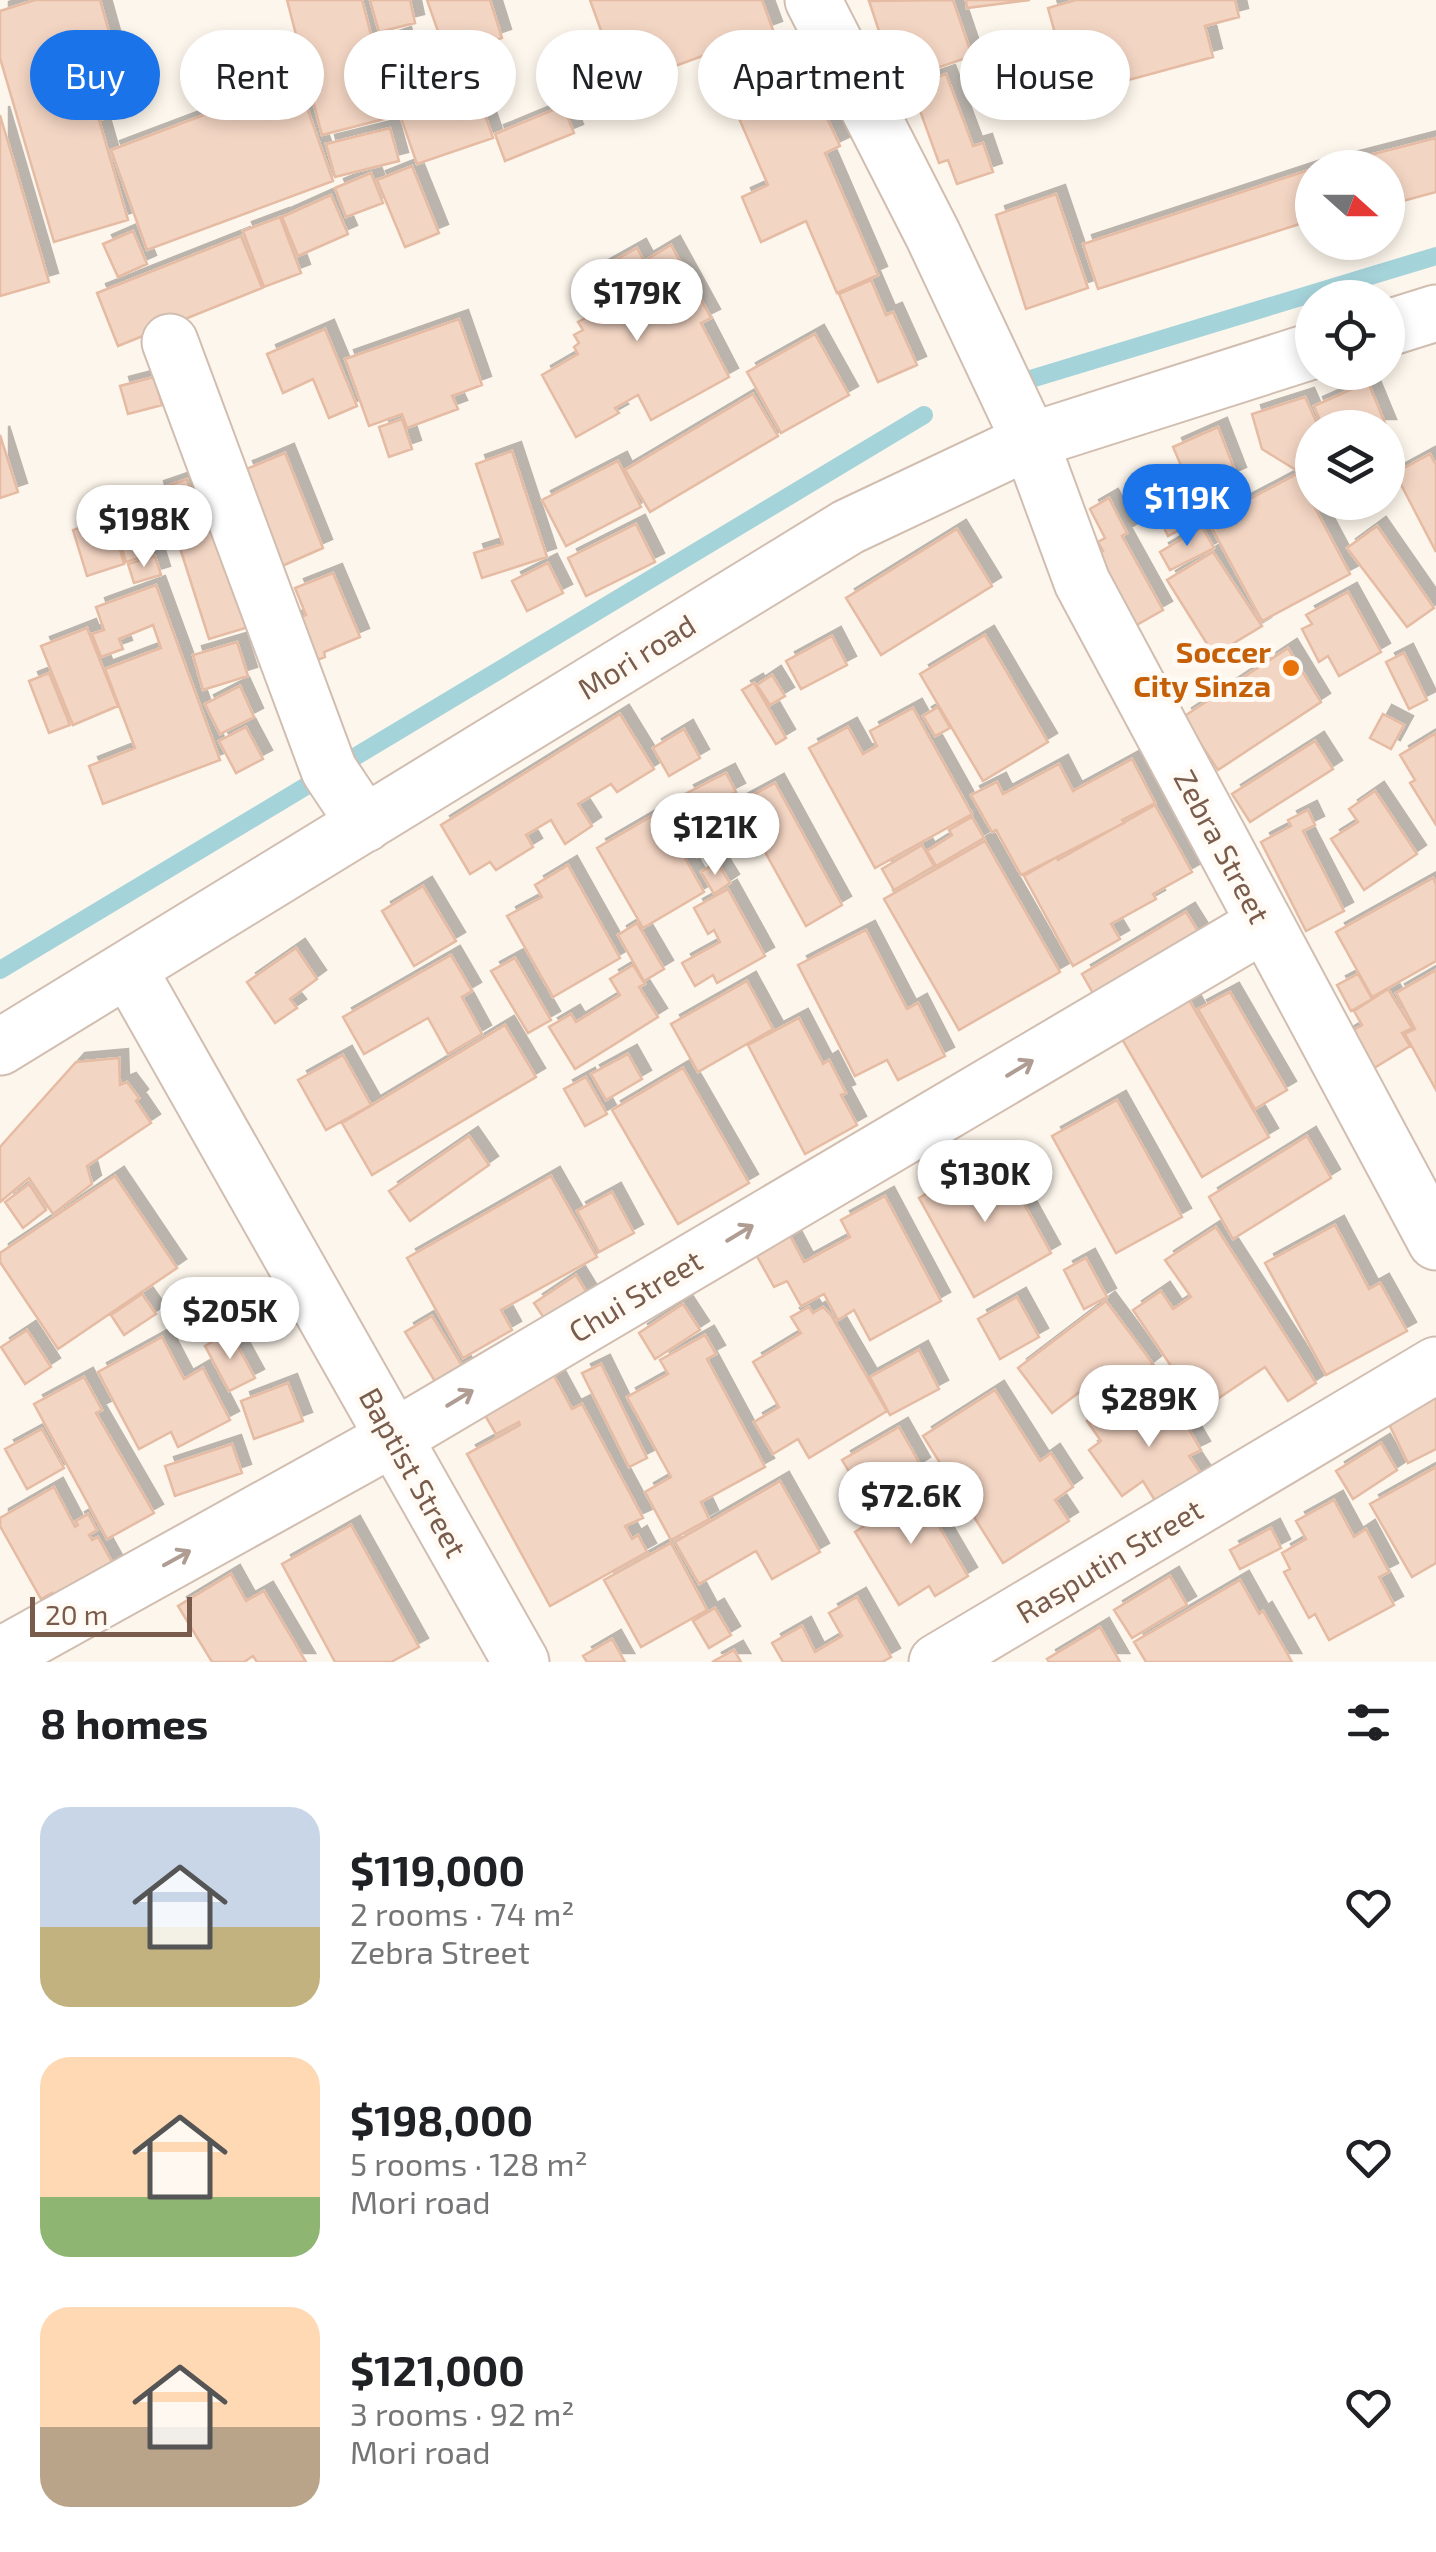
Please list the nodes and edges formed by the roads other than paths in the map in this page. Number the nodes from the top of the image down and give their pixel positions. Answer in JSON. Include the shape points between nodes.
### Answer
{"nodes":[{"id":1,"x":813,"y":0,"type":"edge"},
{"id":2,"x":1436,"y":313,"type":"edge"},
{"id":3,"x":1405,"y":323,"type":"edge"},
{"id":4,"x":170,"y":342,"type":"dead end"},
{"id":5,"x":1295,"y":356,"type":"edge"},
{"id":6,"x":1030,"y":441,"type":"junction"},
{"id":7,"x":365,"y":824,"type":"junction"},
{"id":8,"x":1264,"y":924,"type":"junction"},
{"id":9,"x":129,"y":970,"type":"junction"},
{"id":10,"x":0,"y":1046,"type":"edge"},
{"id":11,"x":1431,"y":1223,"type":"edge"},
{"id":12,"x":1436,"y":1365,"type":"edge"},
{"id":13,"x":394,"y":1437,"type":"junction"},
{"id":14,"x":0,"y":1656,"type":"edge"},
{"id":15,"x":521,"y":1662,"type":"edge"},
{"id":16,"x":937,"y":1662,"type":"edge"}],
"edges":[{"from":1,"to":6,"type":"street","name":"Zebra Street"},
{"from":2,"to":3,"type":"street"},
{"from":4,"to":7,"type":"street","via":[[329,770]]},
{"from":5,"to":6,"type":"street","name":"Mori road"},
{"from":6,"to":7,"type":"street","name":"Mori road","via":[[818,544]]},
{"from":6,"to":8,"type":"street","name":"Zebra Street","via":[[1082,582]]},
{"from":7,"to":9,"type":"street","name":"Mori road"},
{"from":8,"to":11,"type":"street","name":"Zebra Street"},
{"from":13,"to":8,"type":"street","name":"Chui Street","one_way":true},
{"from":9,"to":10,"type":"street","name":"Mori road"},
{"from":9,"to":13,"type":"street","name":"Baptist Street"},
{"from":12,"to":16,"type":"street","name":"Rasputin Street"},
{"from":14,"to":13,"type":"street","name":"Chui Street","one_way":true},
{"from":13,"to":15,"type":"street","name":"Baptist Street"}]}
